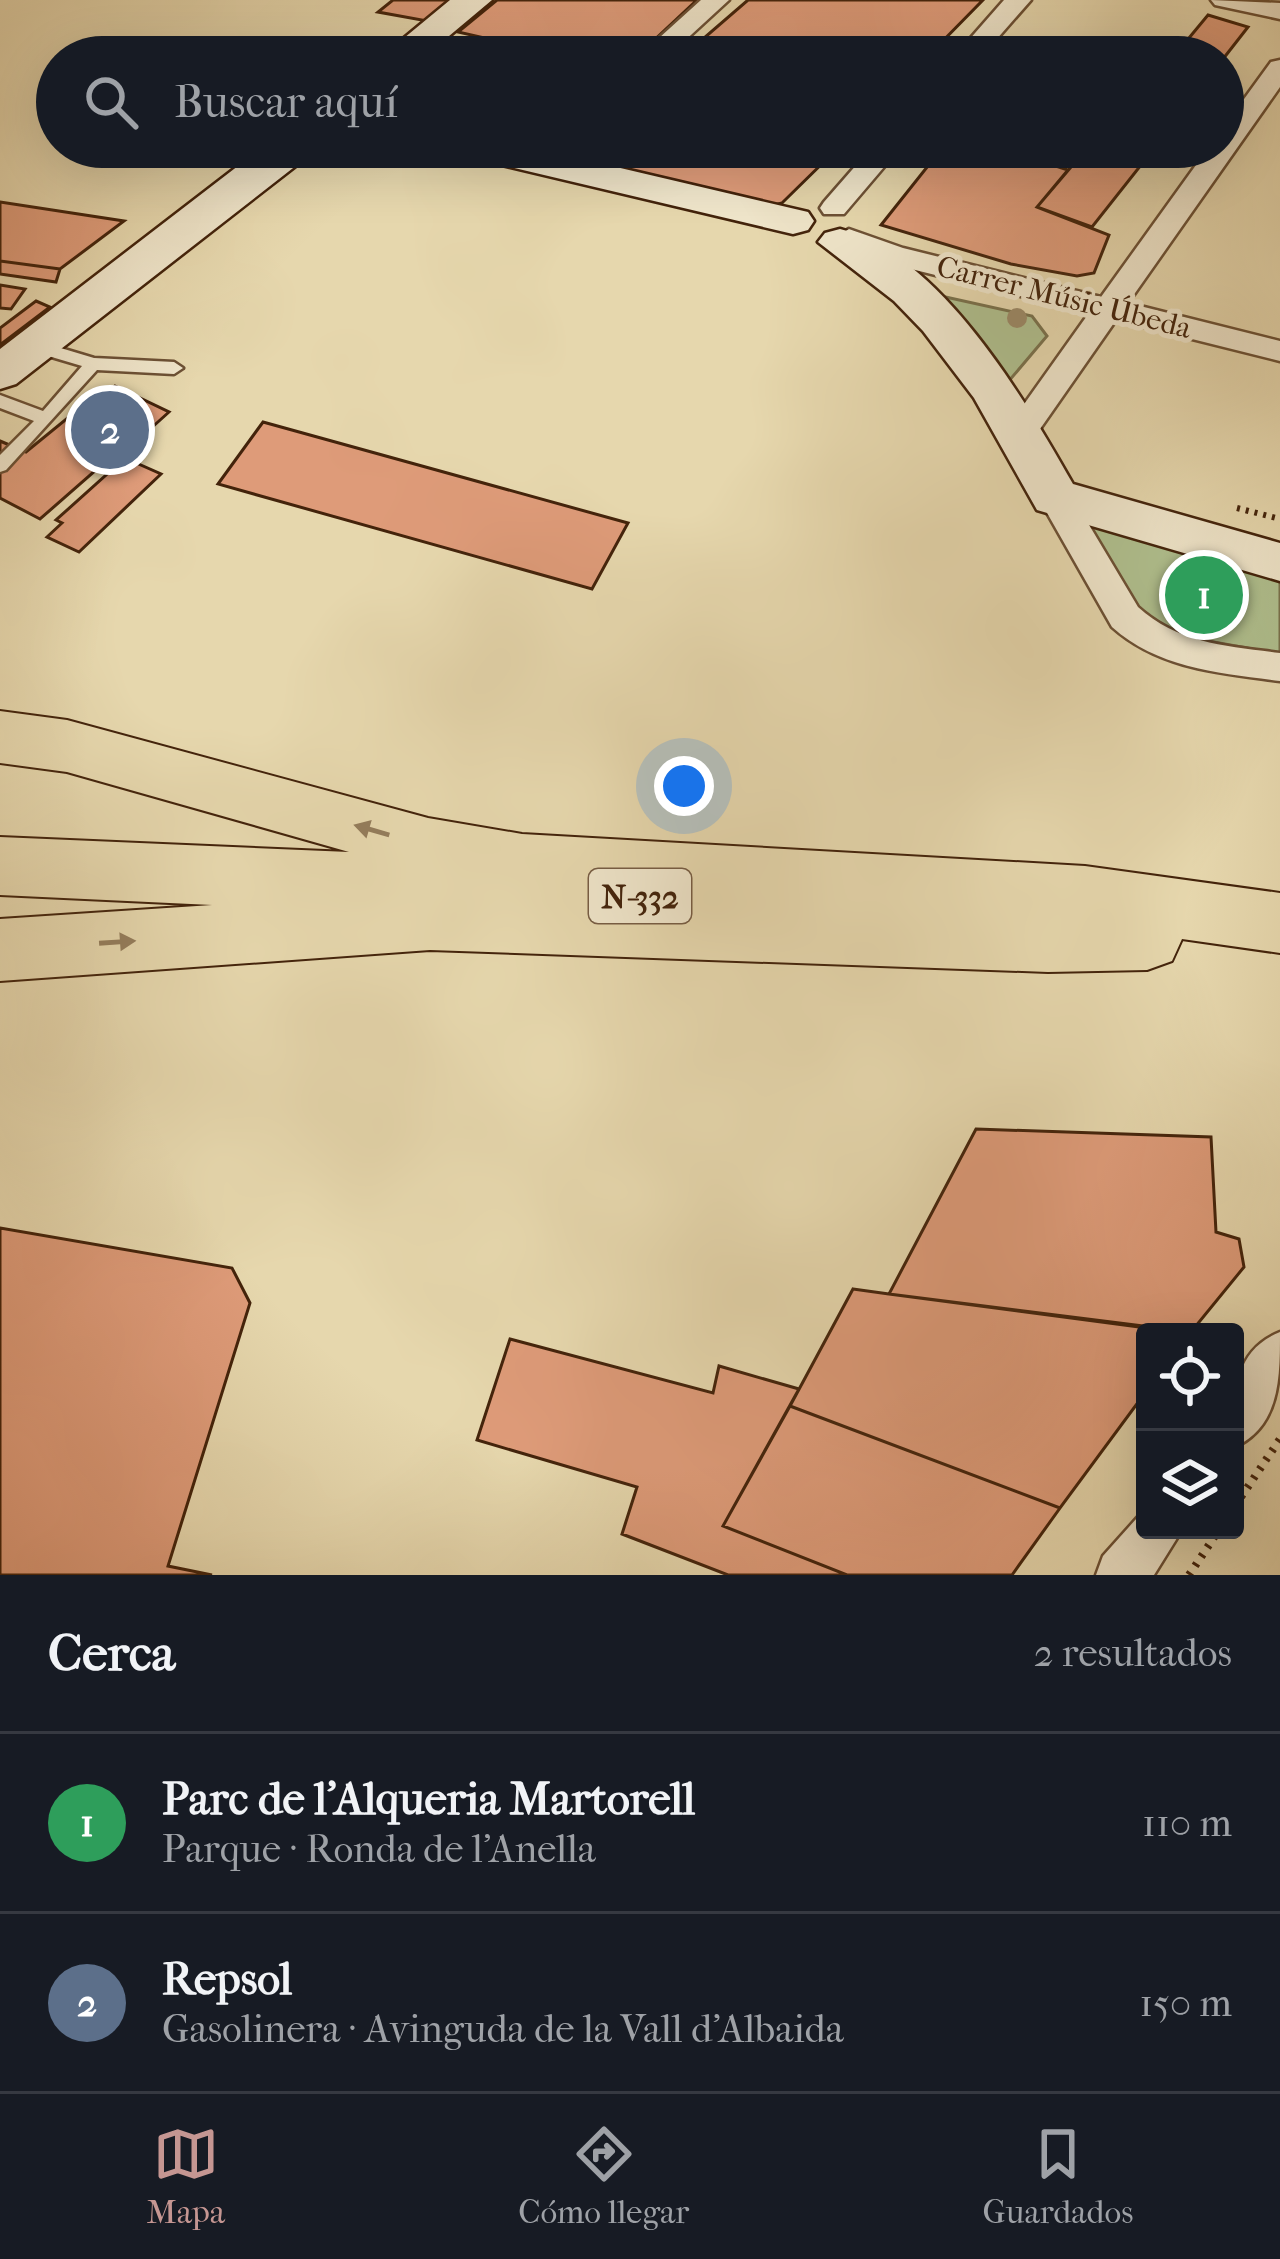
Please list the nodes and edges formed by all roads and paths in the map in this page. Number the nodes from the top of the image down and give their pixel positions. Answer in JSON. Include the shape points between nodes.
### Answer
{"nodes":[{"id":1,"x":473,"y":0,"type":"edge"},
{"id":2,"x":716,"y":0,"type":"edge"},
{"id":3,"x":1018,"y":0,"type":"edge"},
{"id":4,"x":1224,"y":0,"type":"edge"},
{"id":5,"x":1280,"y":11,"type":"edge"},
{"id":6,"x":427,"y":36,"type":"edge"},
{"id":7,"x":675,"y":36,"type":"edge"},
{"id":8,"x":986,"y":36,"type":"edge"},
{"id":9,"x":1280,"y":68,"type":"edge"},
{"id":10,"x":1244,"y":119,"type":"edge"},
{"id":11,"x":260,"y":168,"type":"edge"},
{"id":12,"x":593,"y":168,"type":"edge"},
{"id":13,"x":874,"y":168,"type":"edge"},
{"id":14,"x":1209,"y":168,"type":"edge"},
{"id":15,"x":841,"y":229,"type":"junction"},
{"id":16,"x":1108,"y":310,"type":"junction"},
{"id":17,"x":1280,"y":352,"type":"edge"},
{"id":18,"x":17,"y":360,"type":"edge"},
{"id":19,"x":93,"y":364,"type":"junction"},
{"id":20,"x":174,"y":368,"type":"dead end"},
{"id":21,"x":0,"y":401,"type":"edge"},
{"id":22,"x":46,"y":419,"type":"junction"},
{"id":23,"x":0,"y":466,"type":"edge"},
{"id":24,"x":1038,"y":466,"type":"junction"},
{"id":25,"x":1280,"y":542,"type":"edge"},
{"id":26,"x":1280,"y":562,"type":"edge"},
{"id":27,"x":1280,"y":667,"type":"edge"},
{"id":28,"x":0,"y":737,"type":"edge"},
{"id":29,"x":0,"y":866,"type":"edge"},
{"id":30,"x":1280,"y":929,"type":"edge"},
{"id":31,"x":0,"y":950,"type":"edge"},
{"id":32,"x":1280,"y":1356,"type":"edge"},
{"id":33,"x":1244,"y":1409,"type":"edge"},
{"id":34,"x":1280,"y":1439,"type":"edge"},
{"id":35,"x":1244,"y":1493,"type":"edge"},
{"id":36,"x":1149,"y":1539,"type":"edge"},
{"id":37,"x":1213,"y":1539,"type":"edge"},
{"id":38,"x":1122,"y":1575,"type":"edge"},
{"id":39,"x":1189,"y":1575,"type":"edge"}],
"edges":[{"from":1,"to":6,"type":"street"},
{"from":2,"to":7,"type":"street"},
{"from":3,"to":8,"type":"street"},
{"from":4,"to":5,"type":"street"},
{"from":9,"to":10,"type":"street"},
{"from":11,"to":18,"type":"street"},
{"from":12,"to":15,"type":"street","via":[[793,221],[808,208]]},
{"from":13,"to":15,"type":"street"},
{"from":14,"to":16,"type":"street"},
{"from":15,"to":16,"type":"street","name":"Carrer Músic Úbeda","via":[[894,255]]},
{"from":15,"to":24,"type":"street","via":[[980,369]]},
{"from":16,"to":17,"type":"street","name":"Carrer Músic Úbeda"},
{"from":16,"to":24,"type":"street"},
{"from":18,"to":19,"type":"lane"},
{"from":19,"to":20,"type":"lane"},
{"from":19,"to":22,"type":"lane"},
{"from":21,"to":22,"type":"lane"},
{"from":22,"to":23,"type":"lane"},
{"from":24,"to":25,"type":"street"},
{"from":24,"to":26,"type":"street"},
{"from":24,"to":27,"type":"street","via":[[1139,633],[1173,650]]},
{"from":30,"to":28,"type":"highway","one_way":true,"via":[[1085,896],[522,863],[428,846],[68,746]]},
{"from":29,"to":30,"type":"highway","number":"N-332"},
{"from":31,"to":30,"type":"highway","one_way":true,"via":[[430,920],[1048,941]]},
{"from":32,"to":33,"type":"street"},
{"from":34,"to":35,"type":"path"},
{"from":36,"to":38,"type":"street"},
{"from":37,"to":39,"type":"path"}]}
